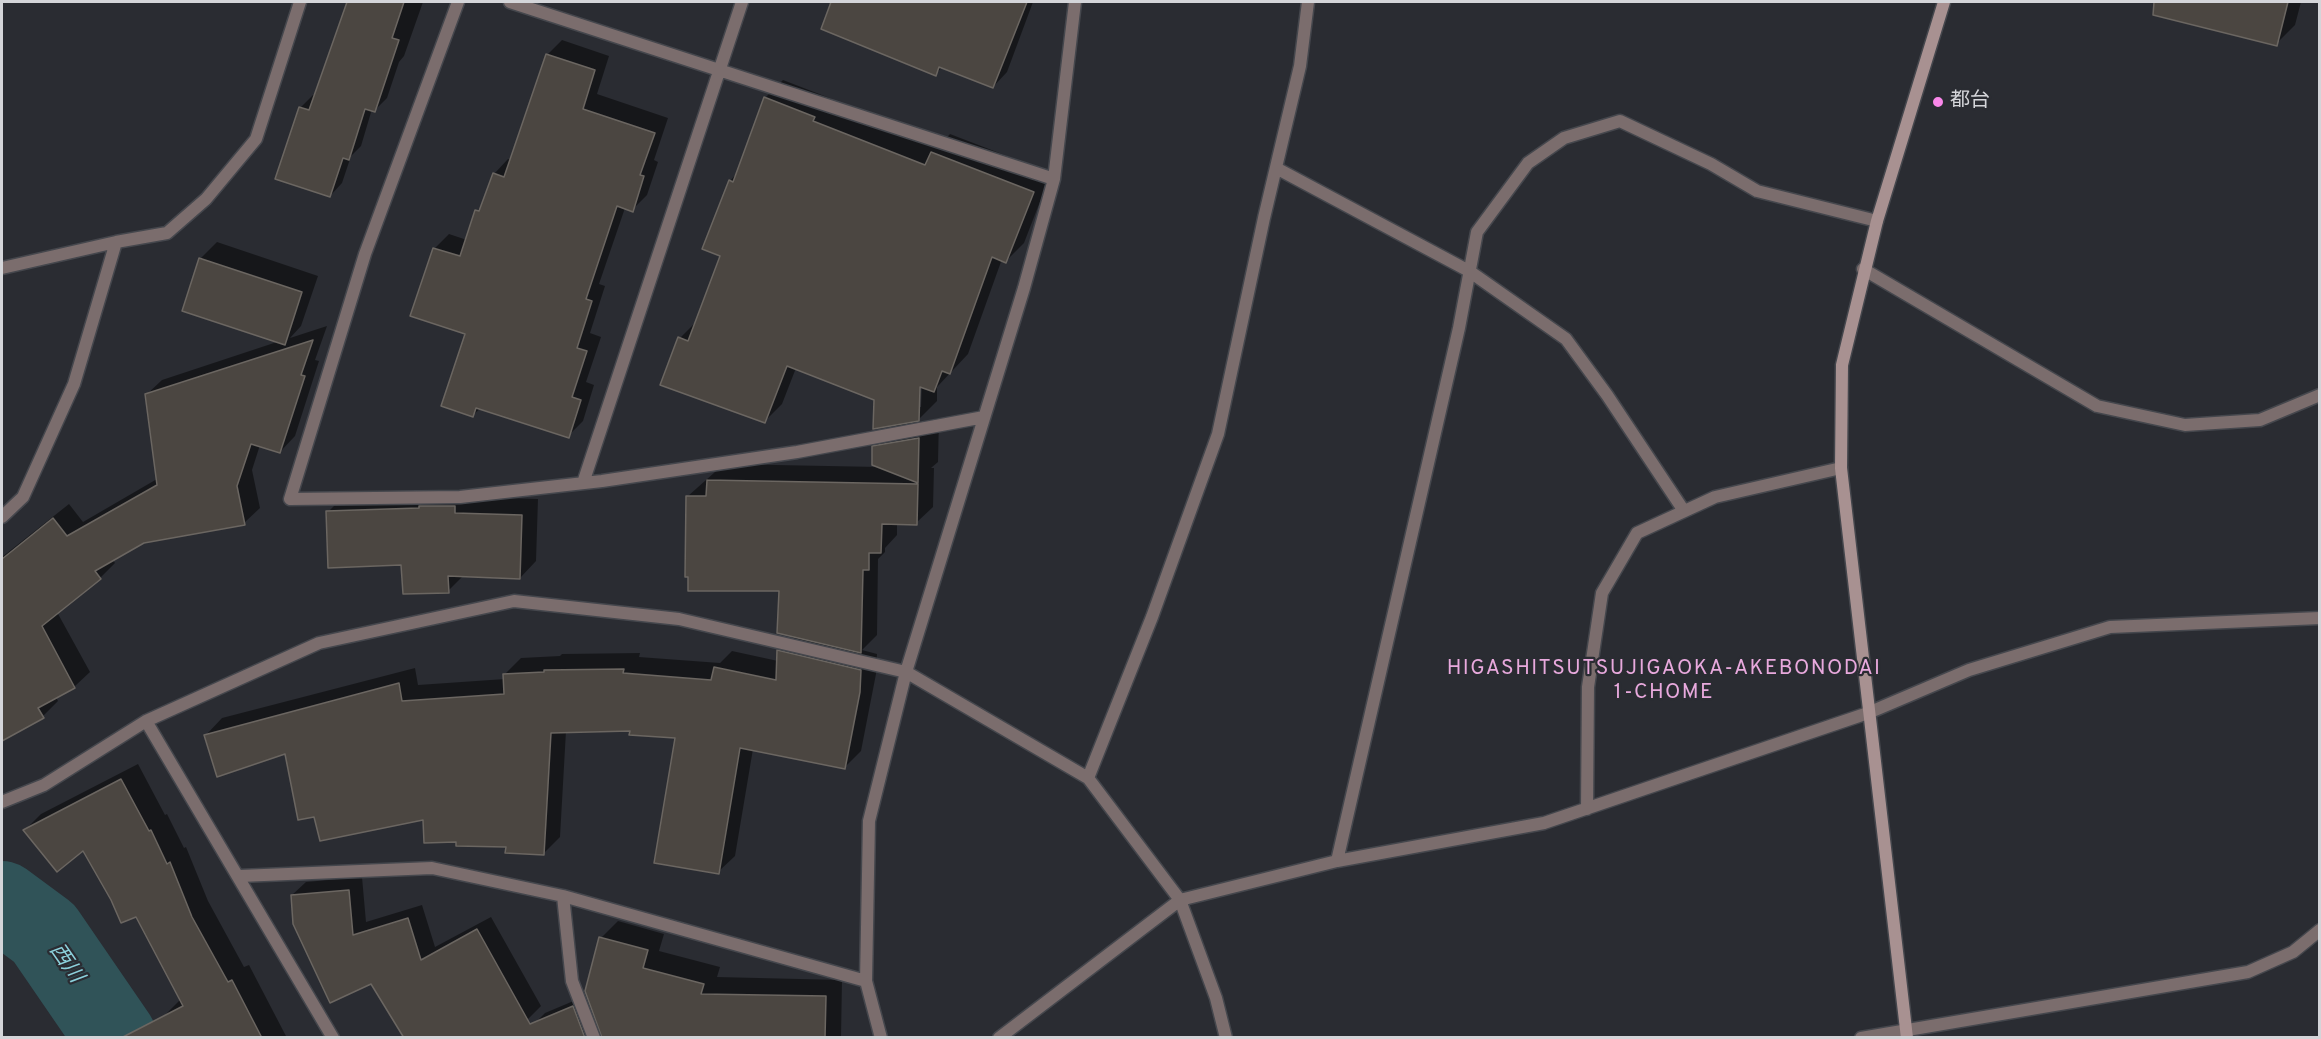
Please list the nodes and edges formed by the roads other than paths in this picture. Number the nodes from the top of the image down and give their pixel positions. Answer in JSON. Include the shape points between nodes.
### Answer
{"nodes":[{"id":1,"x":300,"y":2,"type":"edge"},
{"id":2,"x":458,"y":2,"type":"edge"},
{"id":3,"x":510,"y":2,"type":"edge"},
{"id":4,"x":742,"y":2,"type":"edge"},
{"id":5,"x":1075,"y":2,"type":"edge"},
{"id":6,"x":1308,"y":2,"type":"edge"},
{"id":7,"x":1944,"y":2,"type":"edge"},
{"id":8,"x":718,"y":69,"type":"junction"},
{"id":9,"x":1276,"y":168,"type":"junction"},
{"id":10,"x":1054,"y":179,"type":"junction"},
{"id":11,"x":1876,"y":221,"type":"junction"},
{"id":12,"x":116,"y":242,"type":"junction"},
{"id":13,"x":2,"y":268,"type":"edge"},
{"id":14,"x":1863,"y":269,"type":"junction"},
{"id":15,"x":1469,"y":271,"type":"junction"},
{"id":16,"x":2319,"y":395,"type":"edge"},
{"id":17,"x":984,"y":417,"type":"junction"},
{"id":18,"x":1841,"y":468,"type":"junction"},
{"id":19,"x":583,"y":483,"type":"junction"},
{"id":20,"x":1684,"y":511,"type":"junction"},
{"id":21,"x":2,"y":517,"type":"edge"},
{"id":22,"x":2319,"y":618,"type":"edge"},
{"id":23,"x":906,"y":672,"type":"junction"},
{"id":24,"x":1868,"y":713,"type":"junction"},
{"id":25,"x":146,"y":721,"type":"junction"},
{"id":26,"x":1088,"y":778,"type":"junction"},
{"id":27,"x":2,"y":802,"type":"edge"},
{"id":28,"x":1587,"y":809,"type":"junction"},
{"id":29,"x":1337,"y":861,"type":"junction"},
{"id":30,"x":240,"y":876,"type":"junction"},
{"id":31,"x":563,"y":896,"type":"junction"},
{"id":32,"x":1180,"y":900,"type":"junction"},
{"id":33,"x":2319,"y":930,"type":"edge"},
{"id":34,"x":866,"y":981,"type":"junction"},
{"id":35,"x":1907,"y":1034,"type":"edge"},
{"id":36,"x":333,"y":1038,"type":"edge"},
{"id":37,"x":594,"y":1038,"type":"edge"},
{"id":38,"x":881,"y":1038,"type":"edge"},
{"id":39,"x":999,"y":1038,"type":"edge"},
{"id":40,"x":1226,"y":1038,"type":"edge"},
{"id":41,"x":1861,"y":1038,"type":"edge"}],
"edges":[{"from":1,"to":12,"type":"street","via":[[256,139],[206,199],[167,233]]},
{"from":2,"to":19,"type":"street","via":[[365,254],[290,499],[460,497]]},
{"from":3,"to":8,"type":"street"},
{"from":4,"to":8,"type":"street"},
{"from":5,"to":10,"type":"street"},
{"from":6,"to":9,"type":"street","via":[[1300,66]]},
{"from":7,"to":11,"type":"street"},
{"from":8,"to":10,"type":"street"},
{"from":8,"to":19,"type":"street"},
{"from":9,"to":15,"type":"street"},
{"from":9,"to":26,"type":"street","via":[[1218,434]]},
{"from":10,"to":17,"type":"street"},
{"from":11,"to":14,"type":"street"},
{"from":11,"to":15,"type":"street","via":[[1756,191],[1711,164],[1620,121],[1564,138],[1528,163],[1477,232]]},
{"from":12,"to":13,"type":"street"},
{"from":12,"to":21,"type":"street","via":[[74,384],[23,496]]},
{"from":14,"to":16,"type":"street","via":[[2097,406],[2185,425],[2260,420]]},
{"from":14,"to":18,"type":"street","via":[[1842,365]]},
{"from":15,"to":20,"type":"street","via":[[1566,339]]},
{"from":15,"to":29,"type":"street","via":[[1457,340]]},
{"from":17,"to":19,"type":"street","via":[[797,452]]},
{"from":17,"to":23,"type":"street"},
{"from":18,"to":20,"type":"street","via":[[1715,497]]},
{"from":18,"to":24,"type":"street"},
{"from":20,"to":28,"type":"street","via":[[1636,533],[1602,593],[1588,687]]},
{"from":22,"to":24,"type":"street","via":[[2110,627],[1969,670]]},
{"from":23,"to":25,"type":"street","via":[[679,619],[514,601],[319,643]]},
{"from":23,"to":26,"type":"street"},
{"from":23,"to":34,"type":"street","via":[[869,821]]},
{"from":24,"to":28,"type":"street"},
{"from":24,"to":35,"type":"street"},
{"from":25,"to":27,"type":"street","via":[[44,785]]},
{"from":25,"to":30,"type":"street"},
{"from":26,"to":32,"type":"street"},
{"from":28,"to":29,"type":"street","via":[[1544,824]]},
{"from":29,"to":32,"type":"street"},
{"from":30,"to":31,"type":"street","via":[[432,868]]},
{"from":30,"to":36,"type":"street"},
{"from":31,"to":34,"type":"street"},
{"from":31,"to":37,"type":"street","via":[[572,981]]},
{"from":32,"to":39,"type":"street"},
{"from":32,"to":40,"type":"street","via":[[1216,998]]},
{"from":33,"to":35,"type":"street","via":[[2293,952],[2248,972]]},
{"from":34,"to":38,"type":"street"},
{"from":35,"to":41,"type":"street"}]}
